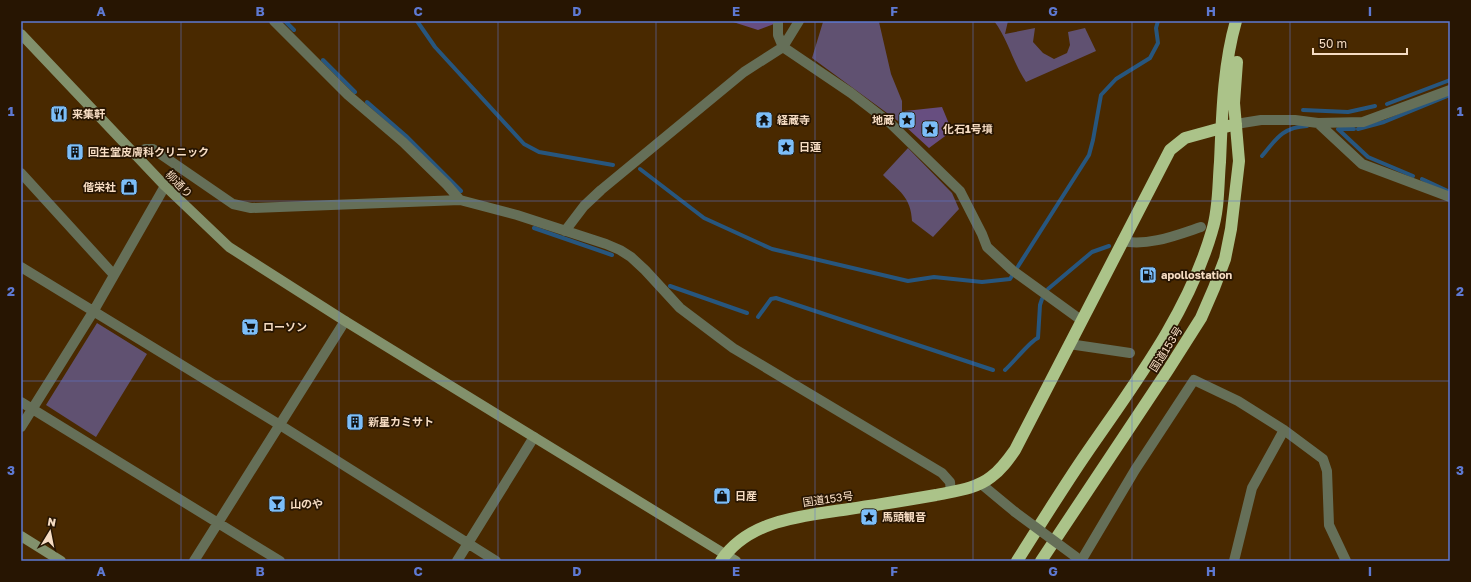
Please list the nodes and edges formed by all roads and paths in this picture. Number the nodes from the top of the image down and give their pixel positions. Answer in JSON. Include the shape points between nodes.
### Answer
{"nodes":[{"id":1,"x":274,"y":21,"type":"edge"},
{"id":2,"x":778,"y":21,"type":"edge"},
{"id":3,"x":799,"y":21,"type":"edge"},
{"id":4,"x":1236,"y":21,"type":"edge"},
{"id":5,"x":1244,"y":21,"type":"edge"},
{"id":6,"x":21,"y":34,"type":"edge"},
{"id":7,"x":783,"y":47,"type":"junction"},
{"id":8,"x":1450,"y":90,"type":"edge"},
{"id":9,"x":1318,"y":123,"type":"junction"},
{"id":10,"x":1236,"y":124,"type":"junction"},
{"id":11,"x":1222,"y":127,"type":"junction"},
{"id":12,"x":135,"y":155,"type":"junction"},
{"id":13,"x":21,"y":173,"type":"edge"},
{"id":14,"x":165,"y":186,"type":"junction"},
{"id":15,"x":1450,"y":198,"type":"edge"},
{"id":16,"x":460,"y":200,"type":"junction"},
{"id":17,"x":1201,"y":227,"type":"dead end"},
{"id":18,"x":565,"y":231,"type":"junction"},
{"id":19,"x":1122,"y":241,"type":"junction"},
{"id":20,"x":21,"y":267,"type":"edge"},
{"id":21,"x":114,"y":275,"type":"junction"},
{"id":22,"x":93,"y":312,"type":"junction"},
{"id":23,"x":1081,"y":320,"type":"junction"},
{"id":24,"x":345,"y":321,"type":"junction"},
{"id":25,"x":1069,"y":344,"type":"junction"},
{"id":26,"x":1130,"y":353,"type":"dead end"},
{"id":27,"x":21,"y":402,"type":"edge"},
{"id":28,"x":32,"y":409,"type":"junction"},
{"id":29,"x":280,"y":424,"type":"junction"},
{"id":30,"x":21,"y":427,"type":"edge"},
{"id":31,"x":1284,"y":430,"type":"junction"},
{"id":32,"x":534,"y":437,"type":"junction"},
{"id":33,"x":980,"y":483,"type":"junction"},
{"id":34,"x":951,"y":492,"type":"junction"},
{"id":35,"x":218,"y":523,"type":"junction"},
{"id":36,"x":21,"y":536,"type":"edge"},
{"id":37,"x":468,"y":544,"type":"junction"},
{"id":38,"x":727,"y":559,"type":"edge"},
{"id":39,"x":1079,"y":560,"type":"edge"},
{"id":40,"x":61,"y":561,"type":"edge"},
{"id":41,"x":194,"y":561,"type":"edge"},
{"id":42,"x":280,"y":561,"type":"edge"},
{"id":43,"x":457,"y":561,"type":"edge"},
{"id":44,"x":496,"y":561,"type":"edge"},
{"id":45,"x":1017,"y":561,"type":"edge"},
{"id":46,"x":1041,"y":561,"type":"edge"},
{"id":47,"x":1234,"y":561,"type":"edge"},
{"id":48,"x":1346,"y":561,"type":"edge"}],
"edges":[{"from":1,"to":16,"type":"street","via":[[348,95],[403,142]]},
{"from":2,"to":7,"type":"street","via":[[778,35]]},
{"from":3,"to":7,"type":"street"},
{"from":4,"to":11,"type":"highway","name":"国道153号"},
{"from":5,"to":10,"type":"highway","name":"国道153号","via":[[1235,77]]},
{"from":6,"to":12,"type":"street","name":"柳通り"},
{"from":7,"to":18,"type":"street","via":[[744,72],[601,190],[584,206]]},
{"from":7,"to":23,"type":"street","via":[[851,93],[903,135],[960,191],[987,246],[1015,272]]},
{"from":8,"to":9,"type":"street","via":[[1363,122]]},
{"from":9,"to":10,"type":"street","via":[[1268,120]]},
{"from":9,"to":15,"type":"street","via":[[1362,164]]},
{"from":10,"to":11,"type":"highway"},
{"from":10,"to":46,"type":"highway","name":"国道153号","via":[[1239,161],[1231,229],[1225,259],[1201,318]]},
{"from":11,"to":19,"type":"highway","via":[[1186,138],[1170,150]]},
{"from":11,"to":45,"type":"highway","name":"国道153号","via":[[1217,202],[1212,230],[1193,281],[1148,364],[1079,464]]},
{"from":12,"to":14,"type":"street","name":"柳通り"},
{"from":12,"to":16,"type":"street","via":[[145,149],[153,149],[232,204],[251,208]]},
{"from":13,"to":21,"type":"street"},
{"from":14,"to":21,"type":"street"},
{"from":14,"to":24,"type":"street","name":"柳通り","via":[[229,247]]},
{"from":16,"to":18,"type":"street"},
{"from":17,"to":19,"type":"street","via":[[1152,241],[1134,244]]},
{"from":18,"to":34,"type":"street","via":[[620,250],[645,270],[695,321],[733,348],[942,473],[950,482]]},
{"from":19,"to":23,"type":"highway"},
{"from":20,"to":22,"type":"street"},
{"from":21,"to":22,"type":"street"},
{"from":22,"to":28,"type":"street"},
{"from":22,"to":29,"type":"street"},
{"from":23,"to":25,"type":"highway"},
{"from":24,"to":29,"type":"street"},
{"from":24,"to":32,"type":"street","name":"柳通り"},
{"from":25,"to":26,"type":"street"},
{"from":25,"to":33,"type":"highway","via":[[1015,450],[1005,465]]},
{"from":27,"to":28,"type":"street"},
{"from":28,"to":30,"type":"street"},
{"from":28,"to":35,"type":"street"},
{"from":29,"to":35,"type":"street"},
{"from":29,"to":37,"type":"street"},
{"from":31,"to":39,"type":"street","via":[[1238,401],[1194,380]]},
{"from":31,"to":47,"type":"street","via":[[1252,488]]},
{"from":31,"to":48,"type":"street","via":[[1324,459],[1329,525]]},
{"from":32,"to":37,"type":"street"},
{"from":32,"to":38,"type":"street","name":"柳通り"},
{"from":33,"to":34,"type":"highway","name":"国道153号"},
{"from":33,"to":39,"type":"street","bridge":true},
{"from":34,"to":38,"type":"highway","name":"国道153号","via":[[807,514],[764,527],[745,537]]},
{"from":35,"to":41,"type":"street"},
{"from":35,"to":42,"type":"street"},
{"from":36,"to":40,"type":"street"},
{"from":37,"to":43,"type":"street"},
{"from":37,"to":44,"type":"street"}]}
